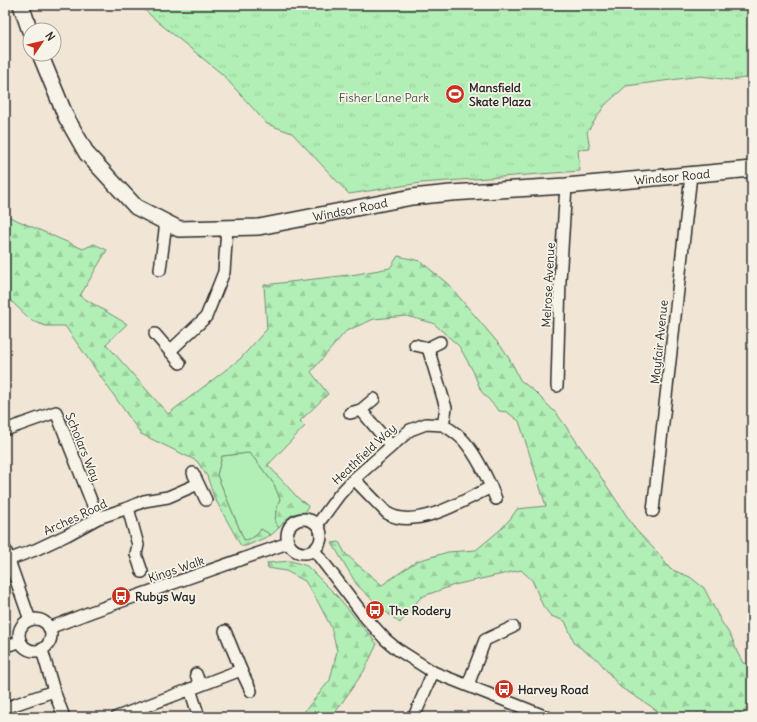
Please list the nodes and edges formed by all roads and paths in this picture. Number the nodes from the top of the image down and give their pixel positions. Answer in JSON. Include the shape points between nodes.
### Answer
{"nodes":[{"id":1,"x":21,"y":5,"type":"edge"},
{"id":2,"x":27,"y":22,"type":"edge"},
{"id":3,"x":43,"y":62,"type":"edge"},
{"id":4,"x":752,"y":169,"type":"edge"},
{"id":5,"x":691,"y":175,"type":"junction"},
{"id":6,"x":566,"y":186,"type":"junction"},
{"id":7,"x":166,"y":222,"type":"junction"},
{"id":8,"x":227,"y":228,"type":"junction"},
{"id":9,"x":160,"y":270,"type":"dead end"},
{"id":10,"x":155,"y":334,"type":"dead end"},
{"id":11,"x":440,"y":342,"type":"dead end"},
{"id":12,"x":415,"y":345,"type":"dead end"},
{"id":13,"x":428,"y":348,"type":"junction"},
{"id":14,"x":170,"y":351,"type":"junction"},
{"id":15,"x":180,"y":363,"type":"dead end"},
{"id":16,"x":557,"y":386,"type":"dead end"},
{"id":17,"x":374,"y":399,"type":"dead end"},
{"id":18,"x":361,"y":410,"type":"junction"},
{"id":19,"x":350,"y":413,"type":"dead end"},
{"id":20,"x":443,"y":424,"type":"junction"},
{"id":21,"x":5,"y":430,"type":"edge"},
{"id":22,"x":391,"y":446,"type":"junction"},
{"id":23,"x":193,"y":472,"type":"dead end"},
{"id":24,"x":354,"y":479,"type":"junction"},
{"id":25,"x":198,"y":484,"type":"junction"},
{"id":26,"x":491,"y":487,"type":"junction"},
{"id":27,"x":496,"y":499,"type":"dead end"},
{"id":28,"x":206,"y":500,"type":"dead end"},
{"id":29,"x":128,"y":508,"type":"junction"},
{"id":30,"x":653,"y":511,"type":"dead end"},
{"id":31,"x":98,"y":518,"type":"junction"},
{"id":32,"x":317,"y":525,"type":"junction"},
{"id":33,"x":288,"y":543,"type":"junction"},
{"id":34,"x":314,"y":550,"type":"junction"},
{"id":35,"x":6,"y":556,"type":"edge"},
{"id":36,"x":142,"y":572,"type":"dead end"},
{"id":37,"x":30,"y":620,"type":"junction"},
{"id":38,"x":513,"y":627,"type":"dead end"},
{"id":39,"x":49,"y":628,"type":"junction"},
{"id":40,"x":225,"y":631,"type":"dead end"},
{"id":41,"x":20,"y":642,"type":"junction"},
{"id":42,"x":5,"y":646,"type":"edge"},
{"id":43,"x":42,"y":650,"type":"junction"},
{"id":44,"x":241,"y":670,"type":"junction"},
{"id":45,"x":433,"y":672,"type":"junction"},
{"id":46,"x":196,"y":674,"type":"dead end"},
{"id":47,"x":468,"y":685,"type":"junction"},
{"id":48,"x":195,"y":687,"type":"junction"},
{"id":49,"x":54,"y":690,"type":"junction"},
{"id":50,"x":251,"y":691,"type":"dead end"},
{"id":51,"x":5,"y":708,"type":"edge"},
{"id":52,"x":64,"y":717,"type":"edge"},
{"id":53,"x":117,"y":717,"type":"edge"},
{"id":54,"x":199,"y":717,"type":"edge"},
{"id":55,"x":414,"y":717,"type":"edge"},
{"id":56,"x":547,"y":717,"type":"edge"}],
"edges":[{"from":1,"to":2,"type":"main road"},
{"from":3,"to":7,"type":"main road","name":"Windsor Road","via":[[66,117],[87,154],[136,207]]},
{"from":4,"to":5,"type":"main road","name":"Windsor Road"},
{"from":5,"to":6,"type":"main road","name":"Windsor Road"},
{"from":5,"to":30,"type":"street","name":"Mayfair Avenue"},
{"from":6,"to":8,"type":"main road","name":"Windsor Road","via":[[451,193],[259,227]]},
{"from":6,"to":16,"type":"street","name":"Melrose Avenue"},
{"from":7,"to":8,"type":"main road","name":"Windsor Road","via":[[179,229]]},
{"from":7,"to":9,"type":"street"},
{"from":8,"to":14,"type":"street","via":[[224,272],[206,317]]},
{"from":10,"to":14,"type":"street"},
{"from":11,"to":13,"type":"street"},
{"from":12,"to":13,"type":"street"},
{"from":13,"to":20,"type":"street","via":[[446,408]]},
{"from":14,"to":15,"type":"street"},
{"from":17,"to":18,"type":"street"},
{"from":18,"to":19,"type":"street"},
{"from":18,"to":22,"type":"street"},
{"from":20,"to":22,"type":"street","name":"Heathfield Way","via":[[426,424],[410,430]]},
{"from":20,"to":26,"type":"street","via":[[464,441],[481,464]]},
{"from":21,"to":31,"type":"street","name":"Scholars Way","via":[[56,412]]},
{"from":22,"to":24,"type":"street","name":"Heathfield Way"},
{"from":23,"to":25,"type":"street"},
{"from":24,"to":26,"type":"street","via":[[387,513],[404,519],[420,518],[449,508]]},
{"from":24,"to":32,"type":"street","name":"Heathfield Way"},
{"from":25,"to":28,"type":"street"},
{"from":25,"to":29,"type":"street","name":"Arches Road","via":[[168,497],[144,501]]},
{"from":26,"to":27,"type":"street"},
{"from":29,"to":31,"type":"street","name":"Arches Road"},
{"from":29,"to":36,"type":"street","via":[[138,545],[136,554]]},
{"from":31,"to":35,"type":"street","name":"Arches Road","via":[[35,550]]},
{"from":32,"to":33,"type":"street","via":[[303,519],[293,523],[288,532]]},
{"from":32,"to":34,"type":"street","via":[[321,535]]},
{"from":33,"to":34,"type":"street","via":[[300,553]]},
{"from":33,"to":39,"type":"street","name":"Kings Walk"},
{"from":34,"to":45,"type":"street","via":[[386,640]]},
{"from":35,"to":37,"type":"street"},
{"from":37,"to":39,"type":"street","via":[[41,620]]},
{"from":37,"to":41,"type":"street","via":[[22,626]]},
{"from":38,"to":47,"type":"street","via":[[485,640]]},
{"from":39,"to":43,"type":"street","via":[[50,643]]},
{"from":40,"to":44,"type":"street"},
{"from":41,"to":42,"type":"street"},
{"from":41,"to":43,"type":"street","via":[[27,650]]},
{"from":43,"to":49,"type":"street"},
{"from":44,"to":48,"type":"street"},
{"from":44,"to":50,"type":"street"},
{"from":45,"to":47,"type":"street"},
{"from":45,"to":55,"type":"street"},
{"from":46,"to":48,"type":"street"},
{"from":47,"to":56,"type":"street"},
{"from":48,"to":53,"type":"street"},
{"from":48,"to":54,"type":"street"},
{"from":49,"to":51,"type":"street"},
{"from":49,"to":52,"type":"street"}]}
